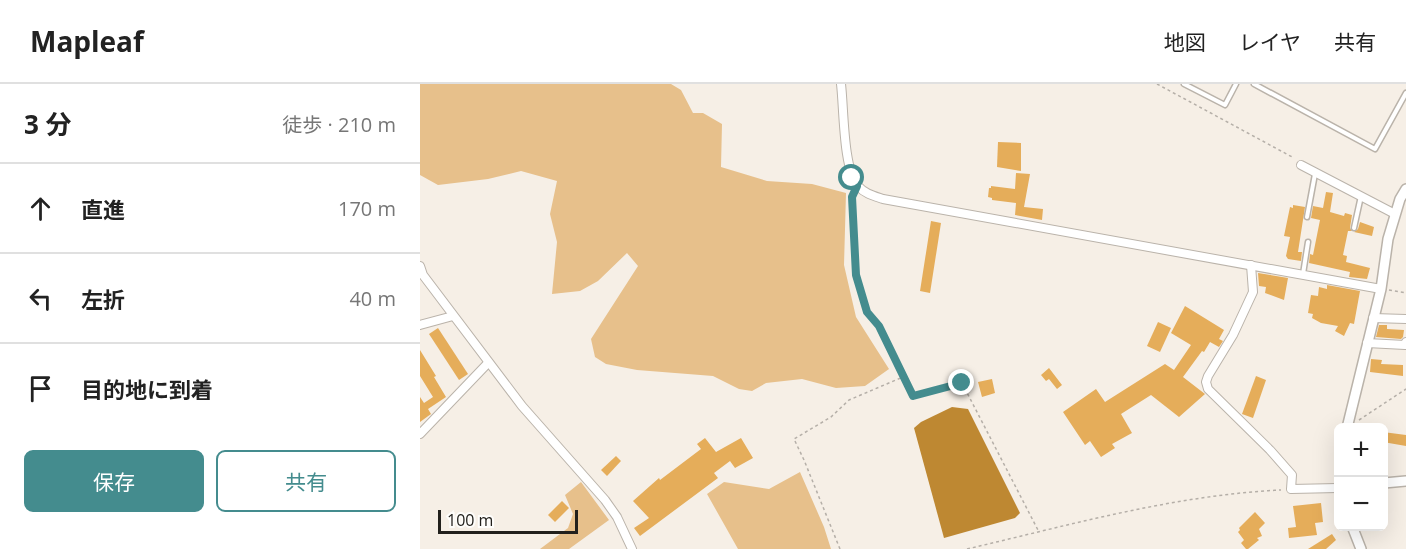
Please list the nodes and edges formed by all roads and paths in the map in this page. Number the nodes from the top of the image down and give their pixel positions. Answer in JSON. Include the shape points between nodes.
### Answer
{"nodes":[{"id":1,"x":841,"y":84,"type":"edge"},
{"id":2,"x":1157,"y":84,"type":"edge"},
{"id":3,"x":1184,"y":84,"type":"edge"},
{"id":4,"x":1236,"y":84,"type":"edge"},
{"id":5,"x":1254,"y":84,"type":"edge"},
{"id":6,"x":1406,"y":93,"type":"edge"},
{"id":7,"x":1301,"y":165,"type":"joint"},
{"id":8,"x":1316,"y":172,"type":"junction"},
{"id":9,"x":857,"y":186,"type":"junction"},
{"id":10,"x":1406,"y":189,"type":"edge"},
{"id":11,"x":1361,"y":196,"type":"junction"},
{"id":12,"x":1395,"y":214,"type":"junction"},
{"id":13,"x":1307,"y":217,"type":"dead end"},
{"id":14,"x":1354,"y":228,"type":"dead end"},
{"id":15,"x":1308,"y":242,"type":"dead end"},
{"id":16,"x":1251,"y":265,"type":"junction"},
{"id":17,"x":420,"y":266,"type":"edge"},
{"id":18,"x":1303,"y":274,"type":"junction"},
{"id":19,"x":422,"y":275,"type":"edge"},
{"id":20,"x":1381,"y":289,"type":"junction"},
{"id":21,"x":1406,"y":293,"type":"edge"},
{"id":22,"x":453,"y":316,"type":"junction"},
{"id":23,"x":1373,"y":318,"type":"junction"},
{"id":24,"x":1406,"y":319,"type":"edge"},
{"id":25,"x":420,"y":325,"type":"edge"},
{"id":26,"x":1406,"y":342,"type":"edge"},
{"id":27,"x":1367,"y":343,"type":"junction"},
{"id":28,"x":488,"y":363,"type":"junction"},
{"id":29,"x":903,"y":377,"type":"junction"},
{"id":30,"x":1406,"y":389,"type":"edge"},
{"id":31,"x":1349,"y":423,"type":"edge"},
{"id":32,"x":1354,"y":423,"type":"edge"},
{"id":33,"x":420,"y":434,"type":"edge"},
{"id":34,"x":1406,"y":481,"type":"edge"},
{"id":35,"x":1388,"y":483,"type":"edge"},
{"id":36,"x":1334,"y":488,"type":"edge"},
{"id":37,"x":1291,"y":489,"type":"junction"},
{"id":38,"x":1354,"y":531,"type":"edge"},
{"id":39,"x":1039,"y":532,"type":"junction"},
{"id":40,"x":632,"y":549,"type":"edge"},
{"id":41,"x":840,"y":549,"type":"edge"},
{"id":42,"x":967,"y":549,"type":"edge"},
{"id":43,"x":1361,"y":549,"type":"edge"}],
"edges":[{"from":1,"to":9,"type":"street","via":[[849,169]]},
{"from":2,"to":7,"type":"path","via":[[1297,159]]},
{"from":3,"to":4,"type":"lane","via":[[1225,105]]},
{"from":5,"to":6,"type":"lane","via":[[1375,149]]},
{"from":7,"to":8,"type":"street"},
{"from":8,"to":11,"type":"street"},
{"from":8,"to":13,"type":"lane"},
{"from":9,"to":16,"type":"street","via":[[883,199]]},
{"from":9,"to":29,"type":"path","via":[[852,197],[856,275],[867,312],[879,326]]},
{"from":10,"to":12,"type":"street"},
{"from":11,"to":12,"type":"street"},
{"from":11,"to":14,"type":"lane"},
{"from":12,"to":20,"type":"street"},
{"from":15,"to":18,"type":"lane"},
{"from":16,"to":18,"type":"street"},
{"from":16,"to":37,"type":"street","via":[[1253,292],[1206,382],[1208,389],[1292,475]]},
{"from":17,"to":19,"type":"street"},
{"from":18,"to":20,"type":"street"},
{"from":19,"to":22,"type":"street"},
{"from":20,"to":21,"type":"path"},
{"from":20,"to":23,"type":"street"},
{"from":22,"to":25,"type":"street"},
{"from":22,"to":28,"type":"street"},
{"from":23,"to":24,"type":"street"},
{"from":23,"to":27,"type":"street"},
{"from":26,"to":27,"type":"street"},
{"from":27,"to":31,"type":"street"},
{"from":28,"to":33,"type":"street"},
{"from":28,"to":40,"type":"street","via":[[598,492],[617,517]]},
{"from":29,"to":39,"type":"path","via":[[913,396],[962,383]]},
{"from":29,"to":41,"type":"path","via":[[849,400],[831,417],[794,439]]},
{"from":30,"to":32,"type":"path"},
{"from":34,"to":35,"type":"street"},
{"from":36,"to":37,"type":"street"},
{"from":37,"to":39,"type":"path","via":[[1161,505]]},
{"from":38,"to":43,"type":"street"},
{"from":39,"to":42,"type":"path"}]}
